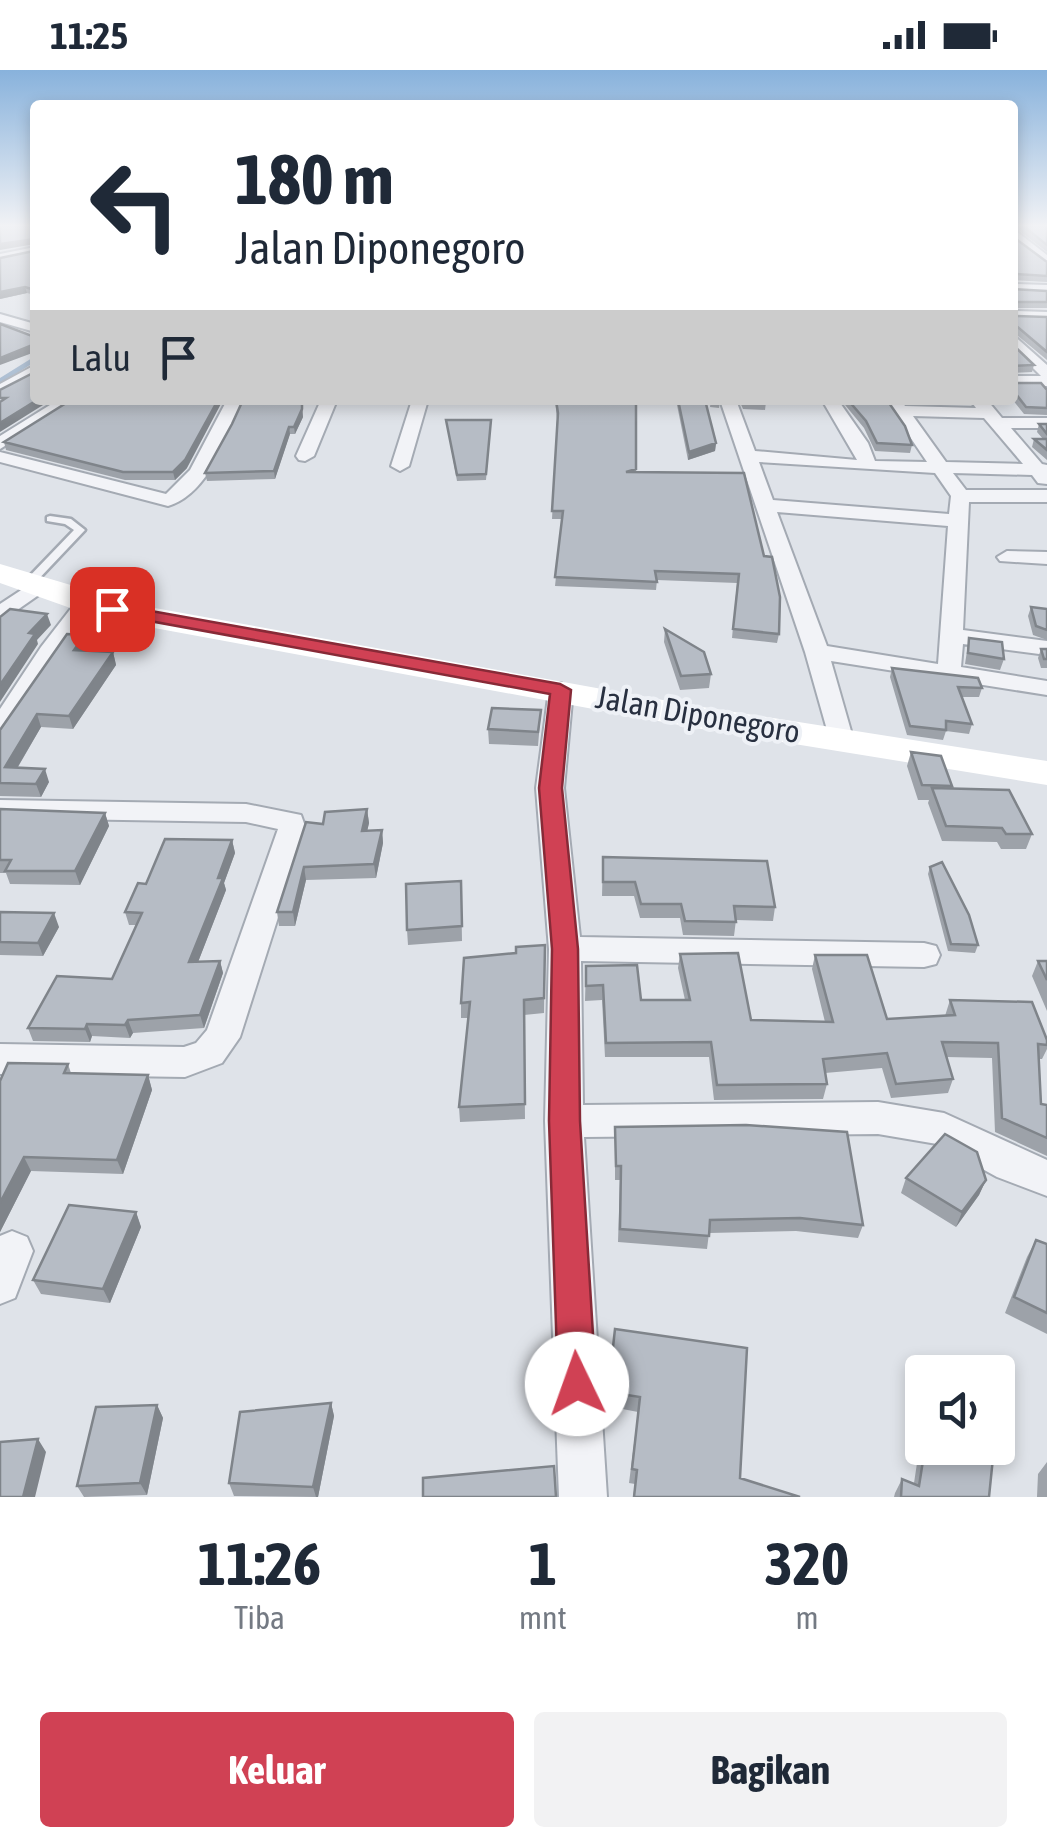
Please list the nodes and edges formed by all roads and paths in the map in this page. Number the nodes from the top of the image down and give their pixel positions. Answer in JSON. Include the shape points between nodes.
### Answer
{"nodes":[{"id":1,"x":1018,"y":315,"type":"edge"},
{"id":2,"x":1047,"y":316,"type":"edge"},
{"id":3,"x":0,"y":318,"type":"edge"},
{"id":4,"x":28,"y":327,"type":"edge"},
{"id":5,"x":0,"y":331,"type":"edge"},
{"id":6,"x":1018,"y":342,"type":"edge"},
{"id":7,"x":1018,"y":343,"type":"edge"},
{"id":8,"x":1047,"y":347,"type":"edge"},
{"id":9,"x":30,"y":373,"type":"edge"},
{"id":10,"x":1047,"y":378,"type":"edge"},
{"id":11,"x":1018,"y":380,"type":"edge"},
{"id":12,"x":0,"y":391,"type":"edge"},
{"id":13,"x":61,"y":405,"type":"edge"},
{"id":14,"x":232,"y":405,"type":"edge"},
{"id":15,"x":327,"y":405,"type":"edge"},
{"id":16,"x":418,"y":405,"type":"edge"},
{"id":17,"x":730,"y":405,"type":"edge"},
{"id":18,"x":833,"y":405,"type":"edge"},
{"id":19,"x":897,"y":405,"type":"edge"},
{"id":20,"x":988,"y":412,"type":"edge"},
{"id":21,"x":1047,"y":423,"type":"edge"},
{"id":22,"x":0,"y":444,"type":"edge"},
{"id":23,"x":305,"y":456,"type":"dead end"},
{"id":24,"x":749,"y":456,"type":"junction"},
{"id":25,"x":0,"y":457,"type":"edge"},
{"id":26,"x":400,"y":466,"type":"dead end"},
{"id":27,"x":868,"y":466,"type":"junction"},
{"id":28,"x":942,"y":468,"type":"junction"},
{"id":29,"x":1043,"y":474,"type":"edge"},
{"id":30,"x":960,"y":496,"type":"junction"},
{"id":31,"x":1047,"y":496,"type":"edge"},
{"id":32,"x":767,"y":505,"type":"junction"},
{"id":33,"x":50,"y":519,"type":"dead end"},
{"id":34,"x":957,"y":521,"type":"junction"},
{"id":35,"x":1007,"y":557,"type":"dead end"},
{"id":36,"x":1047,"y":558,"type":"edge"},
{"id":37,"x":21,"y":581,"type":"edge"},
{"id":38,"x":87,"y":604,"type":"junction"},
{"id":39,"x":1,"y":613,"type":"edge"},
{"id":40,"x":950,"y":635,"type":"junction"},
{"id":41,"x":1047,"y":648,"type":"edge"},
{"id":42,"x":818,"y":652,"type":"junction"},
{"id":43,"x":950,"y":674,"type":"junction"},
{"id":44,"x":1047,"y":688,"type":"edge"},
{"id":45,"x":560,"y":690,"type":"junction"},
{"id":46,"x":0,"y":728,"type":"edge"},
{"id":47,"x":840,"y":738,"type":"junction"},
{"id":48,"x":1047,"y":773,"type":"edge"},
{"id":49,"x":0,"y":809,"type":"edge"},
{"id":50,"x":565,"y":949,"type":"junction"},
{"id":51,"x":924,"y":955,"type":"dead end"},
{"id":52,"x":0,"y":1058,"type":"edge"},
{"id":53,"x":564,"y":1121,"type":"junction"},
{"id":54,"x":1047,"y":1178,"type":"edge"},
{"id":55,"x":583,"y":1497,"type":"edge"}],
"edges":[{"from":1,"to":2,"type":"street"},
{"from":3,"to":4,"type":"street"},
{"from":4,"to":5,"type":"street"},
{"from":6,"to":8,"type":"street"},
{"from":7,"to":10,"type":"street"},
{"from":9,"to":12,"type":"street"},
{"from":10,"to":11,"type":"street"},
{"from":13,"to":22,"type":"street"},
{"from":14,"to":25,"type":"street","via":[[176,499]]},
{"from":15,"to":23,"type":"street"},
{"from":16,"to":26,"type":"street"},
{"from":17,"to":24,"type":"street"},
{"from":18,"to":27,"type":"street"},
{"from":19,"to":20,"type":"street"},
{"from":19,"to":28,"type":"street"},
{"from":20,"to":21,"type":"street"},
{"from":20,"to":29,"type":"street"},
{"from":24,"to":27,"type":"street"},
{"from":24,"to":32,"type":"street"},
{"from":27,"to":28,"type":"street"},
{"from":28,"to":29,"type":"street"},
{"from":28,"to":30,"type":"street"},
{"from":30,"to":31,"type":"street"},
{"from":30,"to":34,"type":"street"},
{"from":32,"to":34,"type":"street"},
{"from":32,"to":42,"type":"street"},
{"from":33,"to":37,"type":"lane","via":[[80,530]]},
{"from":34,"to":40,"type":"street"},
{"from":35,"to":36,"type":"street"},
{"from":37,"to":38,"type":"street","name":"Jalan Diponegoro"},
{"from":37,"to":39,"type":"street"},
{"from":38,"to":45,"type":"street","name":"Jalan Diponegoro"},
{"from":38,"to":46,"type":"street"},
{"from":40,"to":41,"type":"street"},
{"from":40,"to":43,"type":"street"},
{"from":42,"to":43,"type":"street"},
{"from":42,"to":47,"type":"street"},
{"from":43,"to":44,"type":"street"},
{"from":45,"to":47,"type":"street","name":"Jalan Diponegoro"},
{"from":45,"to":50,"type":"street","via":[[550,788]]},
{"from":47,"to":48,"type":"street","name":"Jalan Diponegoro"},
{"from":49,"to":52,"type":"street","via":[[246,813],[284,820],[292,828],[222,1037],[209,1054],[184,1062]]},
{"from":50,"to":51,"type":"street"},
{"from":50,"to":53,"type":"street"},
{"from":53,"to":54,"type":"street","via":[[878,1118],[944,1129]]},
{"from":53,"to":55,"type":"street"}]}
